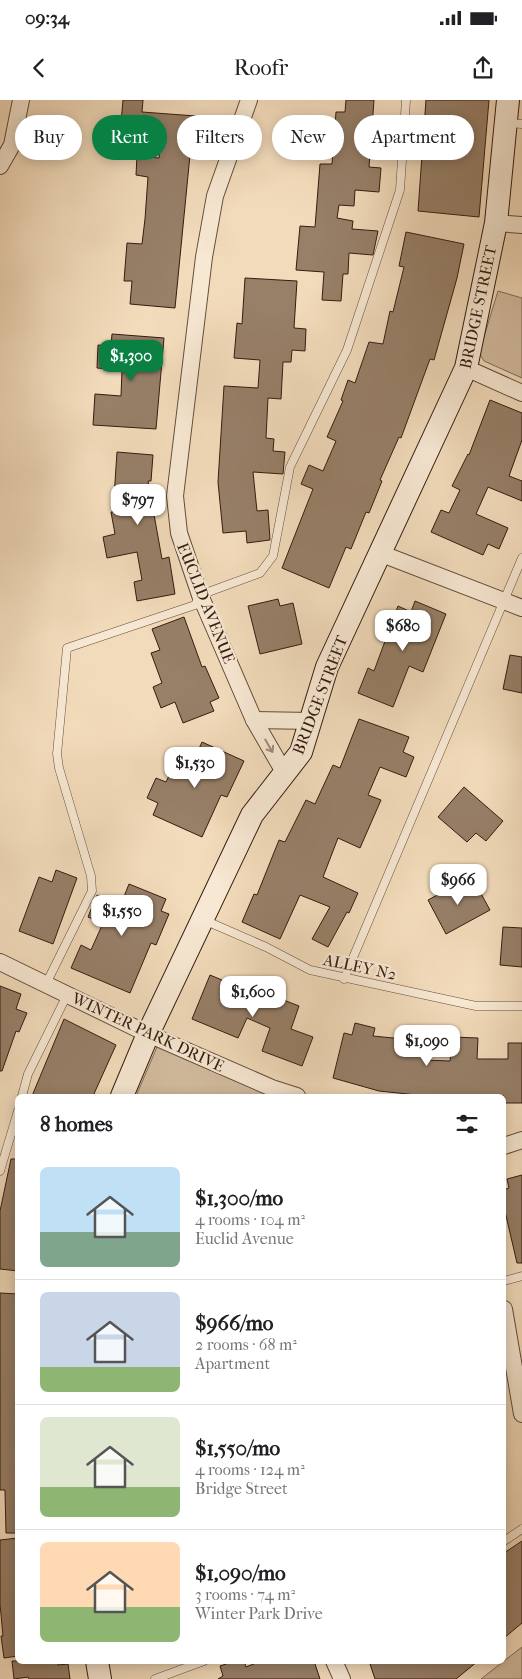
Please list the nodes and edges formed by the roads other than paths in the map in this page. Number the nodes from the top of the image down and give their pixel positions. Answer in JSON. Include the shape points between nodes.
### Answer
{"nodes":[{"id":1,"x":21,"y":100,"type":"edge"},
{"id":2,"x":249,"y":100,"type":"edge"},
{"id":3,"x":406,"y":100,"type":"edge"},
{"id":4,"x":508,"y":100,"type":"edge"},
{"id":5,"x":514,"y":123,"type":"edge"},
{"id":6,"x":0,"y":166,"type":"edge"},
{"id":7,"x":496,"y":223,"type":"junction"},
{"id":8,"x":522,"y":225,"type":"edge"},
{"id":9,"x":466,"y":368,"type":"junction"},
{"id":10,"x":522,"y":392,"type":"edge"},
{"id":11,"x":382,"y":554,"type":"junction"},
{"id":12,"x":522,"y":558,"type":"edge"},
{"id":13,"x":200,"y":595,"type":"junction"},
{"id":14,"x":504,"y":602,"type":"junction"},
{"id":15,"x":522,"y":608,"type":"edge"},
{"id":16,"x":254,"y":720,"type":"junction"},
{"id":17,"x":312,"y":721,"type":"junction"},
{"id":18,"x":284,"y":772,"type":"junction"},
{"id":19,"x":202,"y":919,"type":"junction"},
{"id":20,"x":0,"y":962,"type":"edge"},
{"id":21,"x":344,"y":979,"type":"junction"},
{"id":22,"x":46,"y":984,"type":"junction"},
{"id":23,"x":67,"y":995,"type":"junction"},
{"id":24,"x":522,"y":1006,"type":"edge"},
{"id":25,"x":148,"y":1034,"type":"junction"},
{"id":26,"x":23,"y":1094,"type":"edge"},
{"id":27,"x":123,"y":1094,"type":"edge"},
{"id":28,"x":291,"y":1094,"type":"edge"},
{"id":29,"x":15,"y":1122,"type":"edge"},
{"id":30,"x":506,"y":1135,"type":"edge"},
{"id":31,"x":522,"y":1139,"type":"edge"},
{"id":32,"x":506,"y":1145,"type":"edge"},
{"id":33,"x":0,"y":1171,"type":"edge"},
{"id":34,"x":522,"y":1276,"type":"edge"},
{"id":35,"x":506,"y":1280,"type":"edge"},
{"id":36,"x":506,"y":1321,"type":"edge"},
{"id":37,"x":522,"y":1414,"type":"edge"},
{"id":38,"x":522,"y":1529,"type":"edge"},
{"id":39,"x":506,"y":1540,"type":"edge"},
{"id":40,"x":98,"y":1664,"type":"edge"},
{"id":41,"x":196,"y":1664,"type":"edge"},
{"id":42,"x":335,"y":1664,"type":"edge"},
{"id":43,"x":100,"y":1679,"type":"edge"},
{"id":44,"x":155,"y":1679,"type":"edge"},
{"id":45,"x":342,"y":1679,"type":"edge"}],
"edges":[{"from":1,"to":6,"type":"street","via":[[12,145]]},
{"from":2,"to":13,"type":"street","name":"EUCLID AVENUE","via":[[214,204],[179,449],[175,496],[179,533]]},
{"from":3,"to":13,"type":"lane","via":[[397,199],[346,350],[290,467],[272,556],[260,573]]},
{"from":4,"to":5,"type":"street","name":"BRIDGE STREET"},
{"from":5,"to":7,"type":"street","name":"BRIDGE STREET"},
{"from":7,"to":8,"type":"street"},
{"from":7,"to":9,"type":"street","name":"BRIDGE STREET"},
{"from":9,"to":10,"type":"street"},
{"from":9,"to":11,"type":"street","name":"BRIDGE STREET"},
{"from":11,"to":14,"type":"street"},
{"from":11,"to":17,"type":"street","name":"BRIDGE STREET","via":[[327,667]]},
{"from":12,"to":14,"type":"lane"},
{"from":13,"to":16,"type":"street","name":"EUCLID AVENUE"},
{"from":13,"to":22,"type":"lane","via":[[195,605],[67,648],[58,768],[91,876],[92,891]]},
{"from":14,"to":15,"type":"street"},
{"from":14,"to":21,"type":"lane"},
{"from":16,"to":17,"type":"street"},
{"from":16,"to":18,"type":"street","name":"EUCLID AVENUE","one_way":true},
{"from":17,"to":18,"type":"street","name":"BRIDGE STREET","via":[[302,752]]},
{"from":18,"to":19,"type":"street","name":"BRIDGE STREET","via":[[252,815]]},
{"from":19,"to":21,"type":"lane","name":"ALLEY N2","via":[[310,970]]},
{"from":19,"to":25,"type":"street","name":"BRIDGE STREET"},
{"from":20,"to":22,"type":"street","name":"WINTER PARK DRIVE"},
{"from":21,"to":24,"type":"lane","name":"ALLEY N2","via":[[476,1006]]},
{"from":22,"to":23,"type":"street","name":"WINTER PARK DRIVE"},
{"from":23,"to":25,"type":"street","name":"WINTER PARK DRIVE"},
{"from":23,"to":26,"type":"lane","via":[[28,1074]]},
{"from":25,"to":27,"type":"street","name":"BRIDGE STREET"},
{"from":25,"to":28,"type":"street","name":"WINTER PARK DRIVE"},
{"from":29,"to":33,"type":"lane"},
{"from":30,"to":31,"type":"street"},
{"from":31,"to":32,"type":"street"},
{"from":34,"to":35,"type":"lane"},
{"from":36,"to":37,"type":"street"},
{"from":38,"to":39,"type":"lane"},
{"from":40,"to":43,"type":"street"},
{"from":41,"to":44,"type":"lane"},
{"from":42,"to":45,"type":"street"}]}
